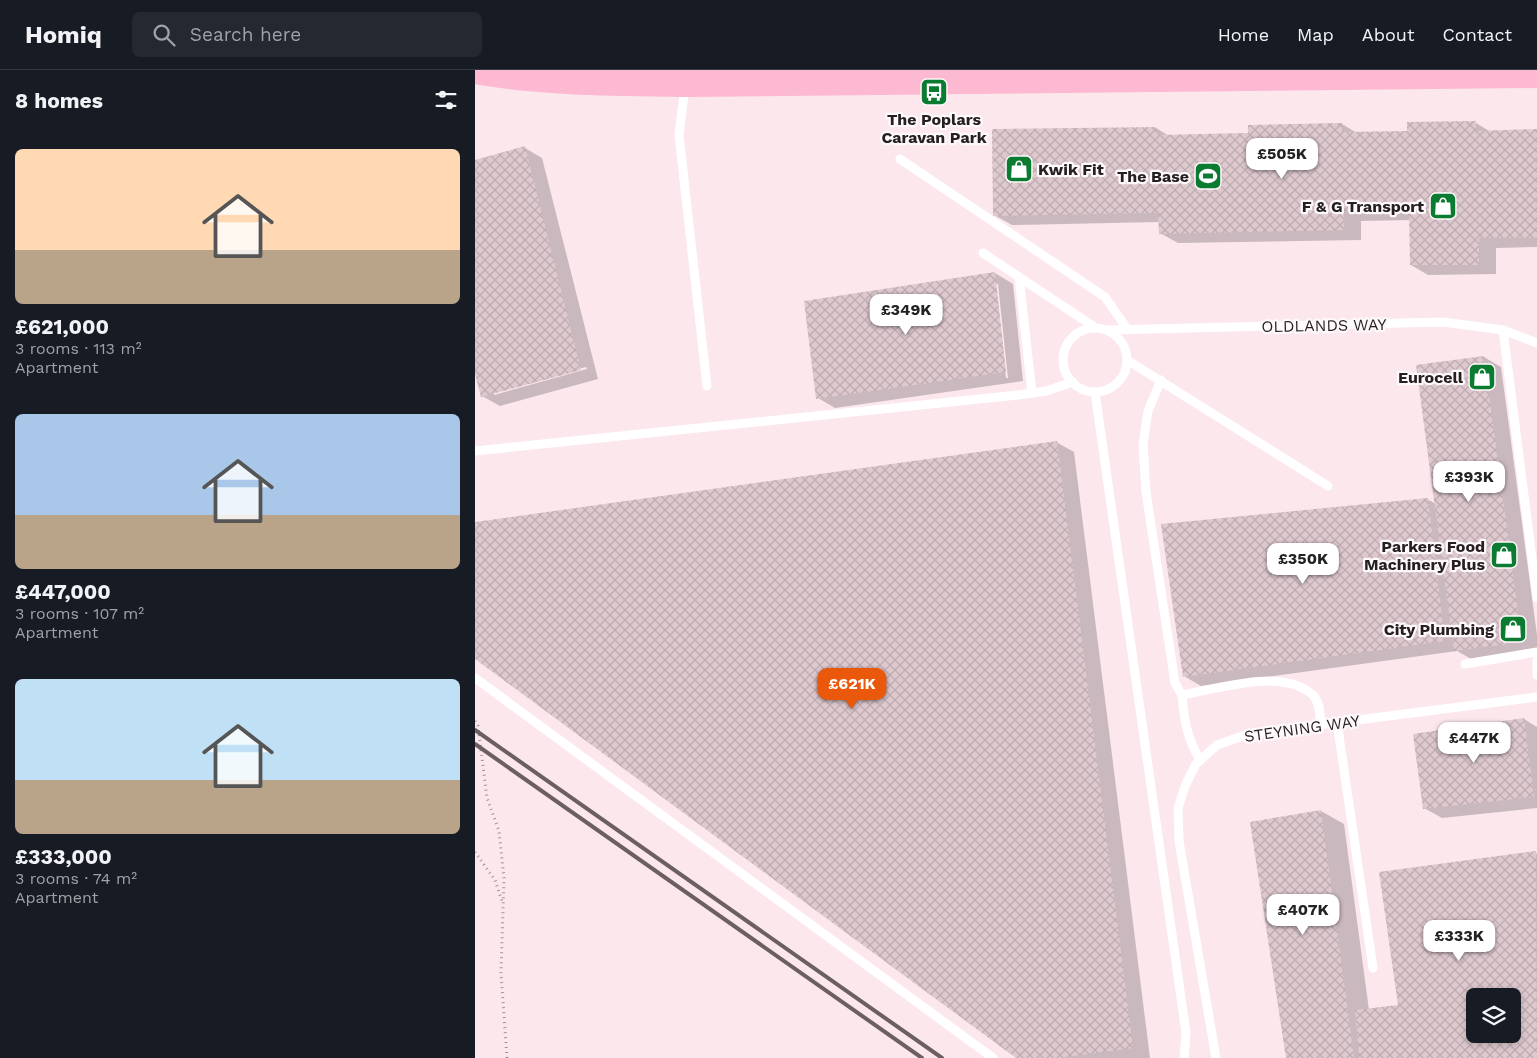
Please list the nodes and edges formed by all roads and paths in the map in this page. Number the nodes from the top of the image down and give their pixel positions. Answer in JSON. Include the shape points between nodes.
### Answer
{"nodes":[{"id":1,"x":475,"y":70,"type":"edge"},
{"id":2,"x":1537,"y":74,"type":"edge"},
{"id":3,"x":686,"y":83,"type":"junction"},
{"id":4,"x":900,"y":159,"type":"dead end"},
{"id":5,"x":983,"y":253,"type":"dead end"},
{"id":6,"x":1019,"y":277,"type":"junction"},
{"id":7,"x":1096,"y":328,"type":"junction"},
{"id":8,"x":1108,"y":330,"type":"junction"},
{"id":9,"x":1128,"y":330,"type":"junction"},
{"id":10,"x":1503,"y":330,"type":"junction"},
{"id":11,"x":1537,"y":343,"type":"edge"},
{"id":12,"x":1127,"y":360,"type":"junction"},
{"id":13,"x":1161,"y":380,"type":"junction"},
{"id":14,"x":1073,"y":382,"type":"junction"},
{"id":15,"x":707,"y":386,"type":"dead end"},
{"id":16,"x":1095,"y":392,"type":"junction"},
{"id":17,"x":1032,"y":393,"type":"junction"},
{"id":18,"x":475,"y":451,"type":"edge"},
{"id":19,"x":1328,"y":486,"type":"dead end"},
{"id":20,"x":1537,"y":598,"type":"edge"},
{"id":21,"x":1537,"y":652,"type":"edge"},
{"id":22,"x":1537,"y":661,"type":"edge"},
{"id":23,"x":1465,"y":664,"type":"dead end"},
{"id":24,"x":1537,"y":675,"type":"edge"},
{"id":25,"x":475,"y":678,"type":"edge"},
{"id":26,"x":1182,"y":695,"type":"junction"},
{"id":27,"x":1537,"y":697,"type":"edge"},
{"id":28,"x":475,"y":721,"type":"edge"},
{"id":29,"x":1337,"y":722,"type":"junction"},
{"id":30,"x":1321,"y":724,"type":"junction"},
{"id":31,"x":1200,"y":760,"type":"junction"},
{"id":32,"x":475,"y":852,"type":"edge"},
{"id":33,"x":503,"y":906,"type":"junction"},
{"id":34,"x":1373,"y":968,"type":"dead end"},
{"id":35,"x":507,"y":1058,"type":"edge"},
{"id":36,"x":993,"y":1058,"type":"edge"},
{"id":37,"x":1184,"y":1058,"type":"edge"},
{"id":38,"x":1216,"y":1058,"type":"edge"}],
"edges":[{"from":1,"to":3,"type":"main road","via":[[590,82]]},
{"from":2,"to":3,"type":"main road"},
{"from":3,"to":15,"type":"lane","via":[[679,135]]},
{"from":4,"to":9,"type":"lane","via":[[1105,297]]},
{"from":5,"to":6,"type":"lane"},
{"from":6,"to":7,"type":"lane"},
{"from":6,"to":17,"type":"lane"},
{"from":7,"to":8,"type":"lane","name":"OLDLANDS WAY"},
{"from":7,"to":14,"type":"lane","via":[[1076,335],[1064,353],[1064,364]]},
{"from":8,"to":9,"type":"lane","name":"OLDLANDS WAY"},
{"from":8,"to":12,"type":"lane","via":[[1122,342]]},
{"from":9,"to":10,"type":"lane","name":"OLDLANDS WAY","via":[[1443,322]]},
{"from":10,"to":11,"type":"lane","name":"OLDLANDS WAY"},
{"from":10,"to":20,"type":"lane"},
{"from":12,"to":13,"type":"lane"},
{"from":12,"to":16,"type":"lane","via":[[1121,379],[1105,390]]},
{"from":13,"to":19,"type":"lane"},
{"from":13,"to":26,"type":"lane","via":[[1148,411],[1143,444],[1146,492],[1175,683]]},
{"from":14,"to":16,"type":"lane"},
{"from":14,"to":17,"type":"lane"},
{"from":16,"to":37,"type":"lane","via":[[1186,1033]]},
{"from":17,"to":18,"type":"lane"},
{"from":21,"to":23,"type":"lane"},
{"from":22,"to":24,"type":"lane"},
{"from":25,"to":36,"type":"lane"},
{"from":26,"to":30,"type":"lane","via":[[1266,680],[1287,681],[1313,696],[1319,706]]},
{"from":26,"to":31,"type":"lane","via":[[1185,728]]},
{"from":27,"to":29,"type":"lane","name":"STEYNING WAY"},
{"from":28,"to":33,"type":"path","via":[[487,798],[499,832],[504,878]]},
{"from":29,"to":30,"type":"lane","name":"STEYNING WAY"},
{"from":29,"to":34,"type":"lane"},
{"from":30,"to":31,"type":"lane","name":"STEYNING WAY","via":[[1248,734],[1217,745]]},
{"from":31,"to":38,"type":"lane","name":"STEYNING WAY","via":[[1185,786],[1178,808],[1179,841]]},
{"from":32,"to":33,"type":"path","via":[[495,880]]},
{"from":33,"to":35,"type":"path","via":[[501,973]]}]}
